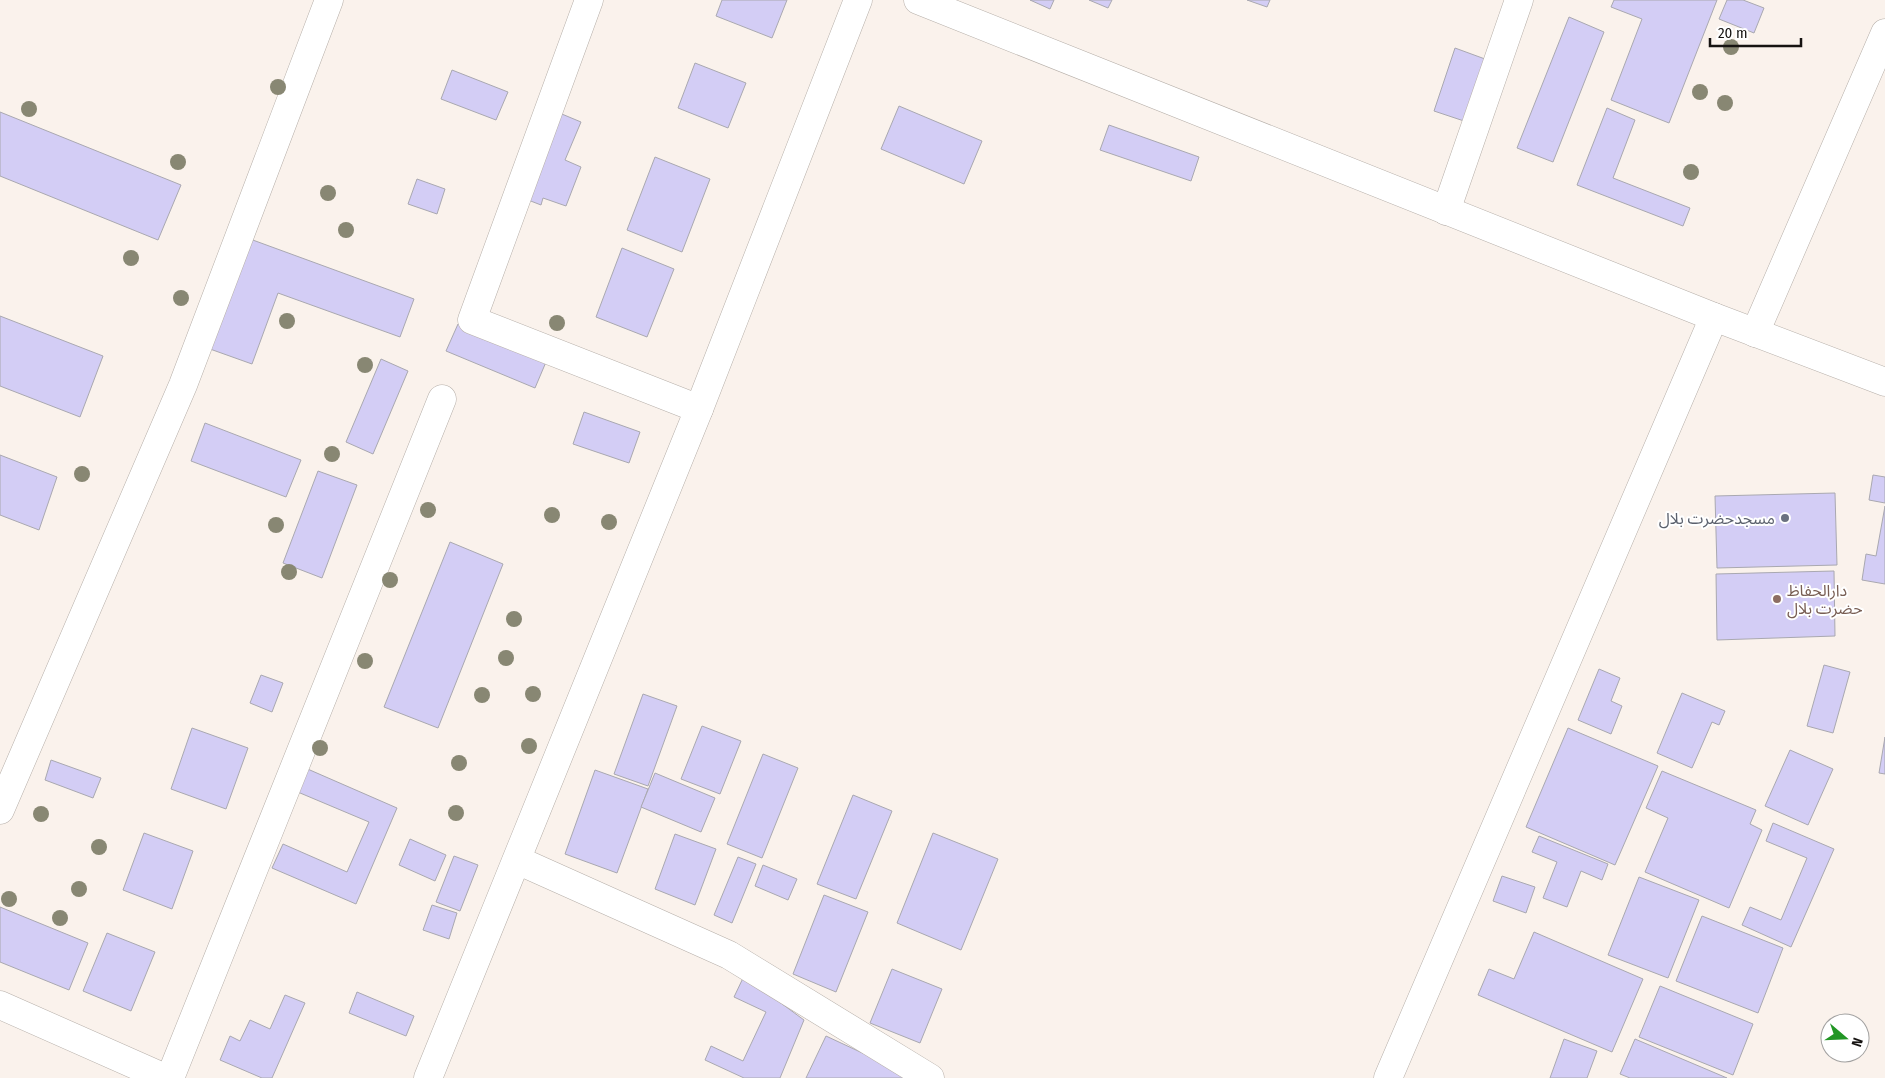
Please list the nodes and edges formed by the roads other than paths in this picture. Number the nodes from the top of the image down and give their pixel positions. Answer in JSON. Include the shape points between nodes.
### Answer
{"nodes":[{"id":1,"x":329,"y":0,"type":"edge"},
{"id":2,"x":589,"y":0,"type":"edge"},
{"id":3,"x":858,"y":0,"type":"edge"},
{"id":4,"x":918,"y":0,"type":"edge"},
{"id":5,"x":1519,"y":0,"type":"edge"},
{"id":6,"x":1885,"y":33,"type":"edge"},
{"id":7,"x":1446,"y":211,"type":"junction"},
{"id":8,"x":1714,"y":317,"type":"junction"},
{"id":9,"x":1755,"y":333,"type":"junction"},
{"id":10,"x":1885,"y":382,"type":"edge"},
{"id":11,"x":442,"y":399,"type":"dead end"},
{"id":12,"x":699,"y":409,"type":"junction"},
{"id":13,"x":0,"y":810,"type":"edge"},
{"id":14,"x":517,"y":860,"type":"junction"},
{"id":15,"x":0,"y":1006,"type":"edge"},
{"id":16,"x":166,"y":1078,"type":"edge"},
{"id":17,"x":170,"y":1078,"type":"edge"},
{"id":18,"x":428,"y":1078,"type":"edge"},
{"id":19,"x":930,"y":1078,"type":"edge"},
{"id":20,"x":1388,"y":1078,"type":"edge"}],
"edges":[{"from":1,"to":13,"type":"street","via":[[183,386]]},
{"from":2,"to":12,"type":"street","via":[[472,320]]},
{"from":3,"to":12,"type":"street"},
{"from":4,"to":7,"type":"street"},
{"from":5,"to":7,"type":"street"},
{"from":6,"to":9,"type":"street"},
{"from":7,"to":8,"type":"street"},
{"from":8,"to":9,"type":"street"},
{"from":8,"to":20,"type":"street"},
{"from":9,"to":10,"type":"street"},
{"from":11,"to":17,"type":"street"},
{"from":12,"to":14,"type":"street"},
{"from":14,"to":18,"type":"street"},
{"from":14,"to":19,"type":"street","via":[[729,955]]},
{"from":15,"to":16,"type":"street"}]}
